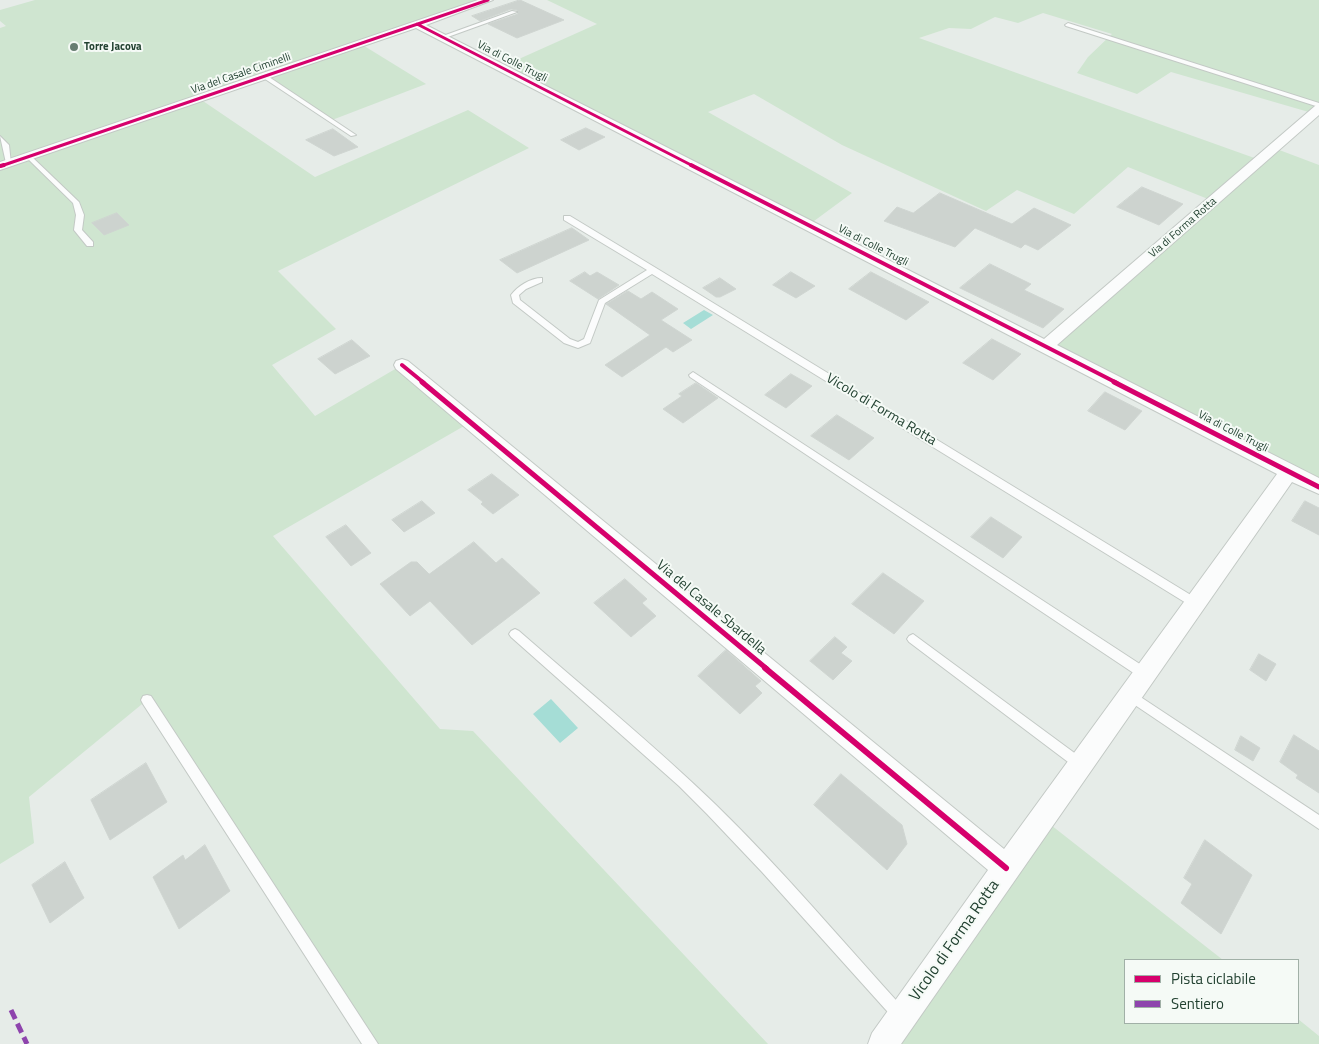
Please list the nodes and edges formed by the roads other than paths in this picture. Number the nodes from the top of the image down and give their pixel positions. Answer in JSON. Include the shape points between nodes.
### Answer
{"nodes":[{"id":1,"x":488,"y":0,"type":"edge"},
{"id":2,"x":514,"y":12,"type":"dead end"},
{"id":3,"x":417,"y":24,"type":"junction"},
{"id":4,"x":1068,"y":25,"type":"dead end"},
{"id":5,"x":443,"y":38,"type":"junction"},
{"id":6,"x":264,"y":76,"type":"junction"},
{"id":7,"x":1319,"y":107,"type":"edge"},
{"id":8,"x":353,"y":134,"type":"dead end"},
{"id":9,"x":0,"y":138,"type":"edge"},
{"id":10,"x":28,"y":157,"type":"junction"},
{"id":11,"x":5,"y":165,"type":"edge"},
{"id":12,"x":567,"y":218,"type":"dead end"},
{"id":13,"x":90,"y":244,"type":"dead end"},
{"id":14,"x":652,"y":270,"type":"junction"},
{"id":15,"x":539,"y":280,"type":"dead end"},
{"id":16,"x":1046,"y":346,"type":"junction"},
{"id":17,"x":402,"y":365,"type":"dead end"},
{"id":18,"x":693,"y":375,"type":"dead end"},
{"id":19,"x":1289,"y":472,"type":"junction"},
{"id":20,"x":1319,"y":487,"type":"edge"},
{"id":21,"x":1196,"y":603,"type":"junction"},
{"id":22,"x":515,"y":634,"type":"dead end"},
{"id":23,"x":913,"y":639,"type":"dead end"},
{"id":24,"x":1145,"y":674,"type":"junction"},
{"id":25,"x":1130,"y":695,"type":"junction"},
{"id":26,"x":147,"y":700,"type":"dead end"},
{"id":27,"x":1080,"y":764,"type":"junction"},
{"id":28,"x":1319,"y":823,"type":"edge"},
{"id":29,"x":1006,"y":868,"type":"junction"},
{"id":30,"x":902,"y":1017,"type":"junction"},
{"id":31,"x":371,"y":1044,"type":"edge"},
{"id":32,"x":883,"y":1044,"type":"edge"}],
"edges":[{"from":1,"to":3,"type":"street","name":"Via del Casale Ciminelli"},
{"from":2,"to":5,"type":"lane"},
{"from":3,"to":5,"type":"street","name":"Via di Colle Trugli"},
{"from":3,"to":6,"type":"street","name":"Via del Casale Ciminelli"},
{"from":4,"to":7,"type":"lane"},
{"from":5,"to":16,"type":"street","name":"Via di Colle Trugli"},
{"from":6,"to":8,"type":"lane","name":"Via del Casale Ciminelli"},
{"from":6,"to":10,"type":"street","name":"Via del Casale Ciminelli"},
{"from":7,"to":16,"type":"street","name":"Via di Forma Rotta"},
{"from":9,"to":11,"type":"lane","via":[[6,144]]},
{"from":10,"to":11,"type":"street","name":"Via del Casale Ciminelli"},
{"from":10,"to":13,"type":"lane","via":[[76,202],[78,230]]},
{"from":12,"to":14,"type":"lane","name":"Vicolo di Forma Rotta"},
{"from":14,"to":15,"type":"lane","via":[[602,302],[587,341],[578,345],[567,341],[516,301],[515,295],[520,289]]},
{"from":14,"to":21,"type":"lane","name":"Vicolo di Forma Rotta"},
{"from":16,"to":19,"type":"street","name":"Via di Colle Trugli"},
{"from":17,"to":29,"type":"street","name":"Via del Casale Sbardella"},
{"from":18,"to":24,"type":"lane"},
{"from":19,"to":20,"type":"street","name":"Via di Colle Trugli"},
{"from":19,"to":21,"type":"street","name":"Vicolo di Forma Rotta"},
{"from":21,"to":24,"type":"street","name":"Vicolo di Forma Rotta"},
{"from":22,"to":30,"type":"lane","via":[[720,818]]},
{"from":23,"to":27,"type":"lane"},
{"from":24,"to":25,"type":"street","name":"Vicolo di Forma Rotta"},
{"from":25,"to":27,"type":"street","name":"Vicolo di Forma Rotta"},
{"from":25,"to":28,"type":"lane"},
{"from":26,"to":31,"type":"lane"},
{"from":27,"to":29,"type":"street","name":"Vicolo di Forma Rotta"},
{"from":29,"to":30,"type":"street","name":"Vicolo di Forma Rotta"},
{"from":30,"to":32,"type":"street","name":"Vicolo di Forma Rotta"}]}
